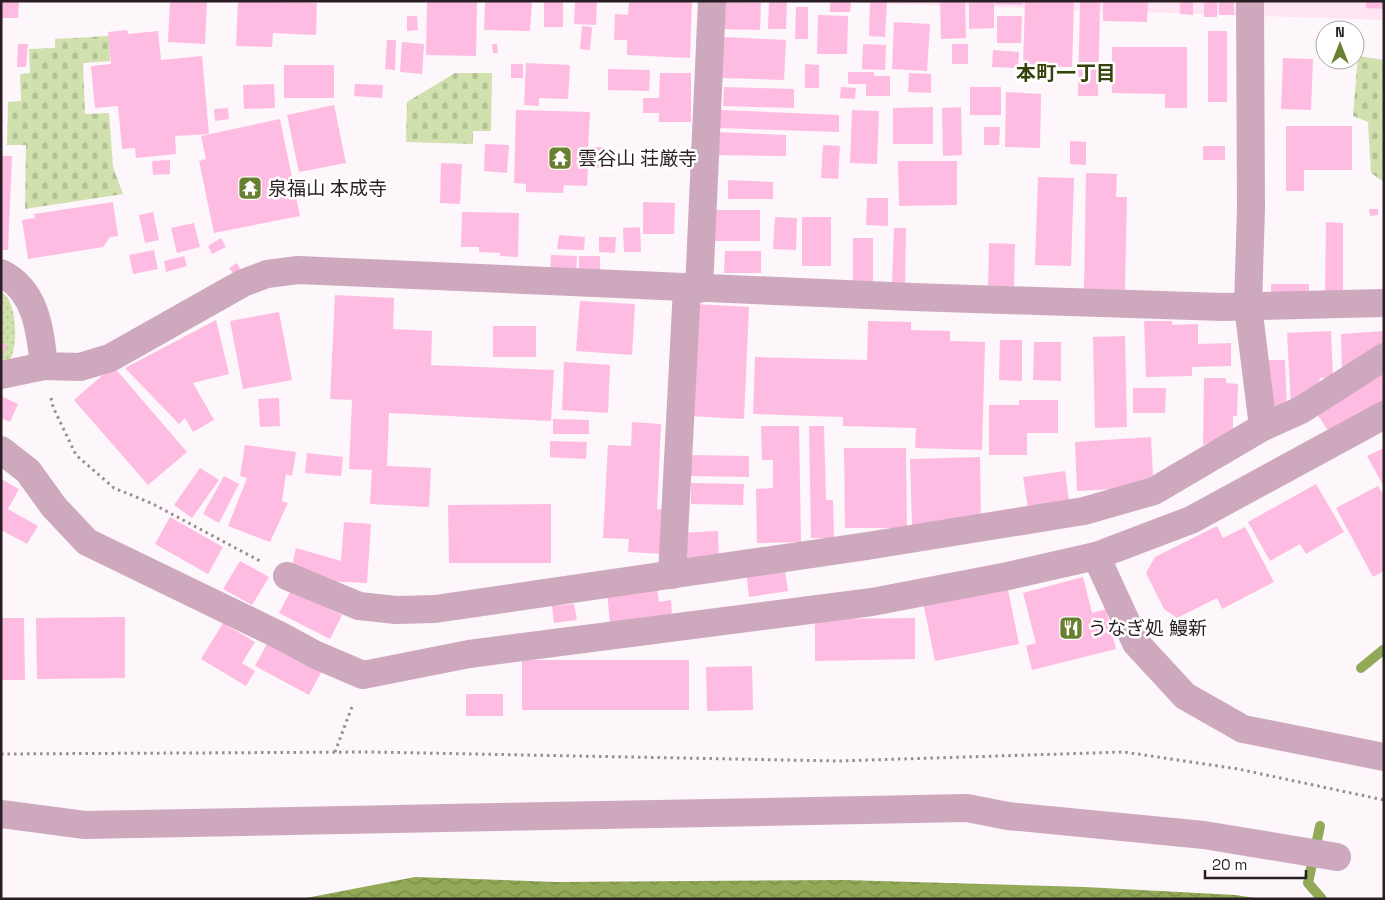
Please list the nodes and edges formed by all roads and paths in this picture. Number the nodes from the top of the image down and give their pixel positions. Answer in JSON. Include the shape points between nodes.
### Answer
{"nodes":[{"id":1,"x":712,"y":1,"type":"edge"},
{"id":2,"x":1250,"y":1,"type":"edge"},
{"id":3,"x":1,"y":273,"type":"edge"},
{"id":4,"x":693,"y":288,"type":"junction"},
{"id":5,"x":1384,"y":303,"type":"edge"},
{"id":6,"x":1248,"y":306,"type":"junction"},
{"id":7,"x":1384,"y":357,"type":"edge"},
{"id":8,"x":44,"y":366,"type":"junction"},
{"id":9,"x":1,"y":375,"type":"edge"},
{"id":10,"x":1384,"y":415,"type":"edge"},
{"id":11,"x":1263,"y":427,"type":"junction"},
{"id":12,"x":1,"y":450,"type":"edge"},
{"id":13,"x":1096,"y":556,"type":"junction"},
{"id":14,"x":672,"y":575,"type":"junction"},
{"id":15,"x":287,"y":576,"type":"joint"},
{"id":16,"x":363,"y":675,"type":"junction"},
{"id":17,"x":335,"y":752,"type":"junction"},
{"id":18,"x":1,"y":754,"type":"edge"},
{"id":19,"x":1384,"y":757,"type":"edge"},
{"id":20,"x":1384,"y":800,"type":"edge"},
{"id":21,"x":1,"y":814,"type":"edge"},
{"id":22,"x":1322,"y":854,"type":"dead end"}],
"edges":[{"from":1,"to":4,"type":"street"},
{"from":2,"to":6,"type":"street"},
{"from":3,"to":8,"type":"street","via":[[10,277],[28,297],[39,324]]},
{"from":4,"to":6,"type":"street"},
{"from":4,"to":8,"type":"street","via":[[298,270],[267,274],[243,283],[110,358],[80,367]]},
{"from":4,"to":14,"type":"street"},
{"from":5,"to":6,"type":"street"},
{"from":6,"to":11,"type":"street"},
{"from":7,"to":11,"type":"street","via":[[1301,410]]},
{"from":8,"to":9,"type":"street"},
{"from":8,"to":15,"type":"path","via":[[53,407],[76,455],[114,488],[151,503]]},
{"from":10,"to":13,"type":"street","via":[[1191,520]]},
{"from":11,"to":14,"type":"street","via":[[1154,491],[1084,511]]},
{"from":12,"to":16,"type":"street","via":[[28,471],[54,507],[87,542]]},
{"from":13,"to":16,"type":"street","via":[[872,602],[469,654]]},
{"from":13,"to":19,"type":"street","via":[[1136,643],[1185,696],[1244,729]]},
{"from":14,"to":15,"type":"street","via":[[435,609],[396,610],[359,606]]},
{"from":16,"to":17,"type":"path"},
{"from":17,"to":18,"type":"path"},
{"from":17,"to":20,"type":"path","via":[[838,761],[1124,752],[1238,769]]},
{"from":21,"to":22,"type":"street","via":[[85,825],[967,808],[1008,816],[1204,835]]}]}
